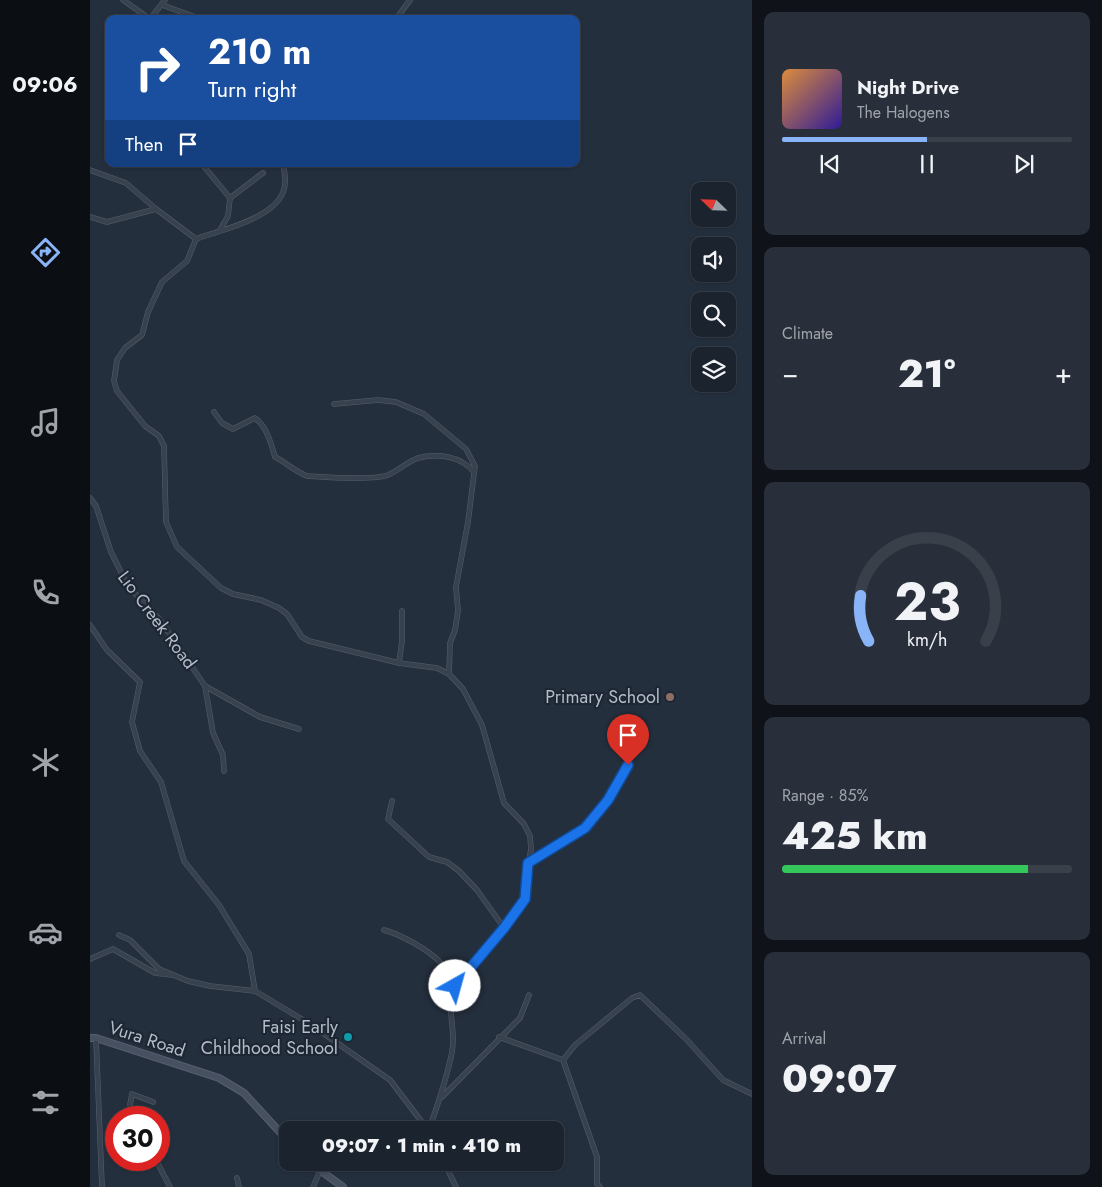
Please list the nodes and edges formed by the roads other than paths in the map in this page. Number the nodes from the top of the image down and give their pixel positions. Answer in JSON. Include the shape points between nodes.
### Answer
{"nodes":[{"id":1,"x":123,"y":0,"type":"edge"},
{"id":2,"x":165,"y":0,"type":"edge"},
{"id":3,"x":410,"y":0,"type":"edge"},
{"id":4,"x":162,"y":5,"type":"junction"},
{"id":5,"x":144,"y":15,"type":"edge"},
{"id":6,"x":153,"y":15,"type":"edge"},
{"id":7,"x":189,"y":15,"type":"edge"},
{"id":8,"x":399,"y":15,"type":"edge"},
{"id":9,"x":204,"y":167,"type":"edge"},
{"id":10,"x":283,"y":167,"type":"edge"},
{"id":11,"x":90,"y":170,"type":"edge"},
{"id":12,"x":263,"y":173,"type":"dead end"},
{"id":13,"x":230,"y":198,"type":"junction"},
{"id":14,"x":156,"y":209,"type":"junction"},
{"id":15,"x":90,"y":216,"type":"edge"},
{"id":16,"x":219,"y":230,"type":"junction"},
{"id":17,"x":196,"y":239,"type":"junction"},
{"id":18,"x":334,"y":404,"type":"dead end"},
{"id":19,"x":214,"y":412,"type":"dead end"},
{"id":20,"x":474,"y":472,"type":"junction"},
{"id":21,"x":90,"y":498,"type":"edge"},
{"id":22,"x":402,"y":611,"type":"dead end"},
{"id":23,"x":90,"y":625,"type":"edge"},
{"id":24,"x":399,"y":663,"type":"junction"},
{"id":25,"x":449,"y":674,"type":"junction"},
{"id":26,"x":205,"y":686,"type":"junction"},
{"id":27,"x":299,"y":729,"type":"dead end"},
{"id":28,"x":628,"y":765,"type":"dead end"},
{"id":29,"x":224,"y":771,"type":"dead end"},
{"id":30,"x":392,"y":801,"type":"dead end"},
{"id":31,"x":528,"y":863,"type":"junction"},
{"id":32,"x":504,"y":928,"type":"junction"},
{"id":33,"x":384,"y":930,"type":"dead end"},
{"id":34,"x":119,"y":935,"type":"dead end"},
{"id":35,"x":90,"y":959,"type":"edge"},
{"id":36,"x":174,"y":975,"type":"junction"},
{"id":37,"x":455,"y":986,"type":"junction"},
{"id":38,"x":255,"y":991,"type":"junction"},
{"id":39,"x":529,"y":995,"type":"dead end"},
{"id":40,"x":499,"y":1037,"type":"junction"},
{"id":41,"x":93,"y":1038,"type":"edge"},
{"id":42,"x":563,"y":1060,"type":"junction"},
{"id":43,"x":752,"y":1094,"type":"edge"},
{"id":44,"x":440,"y":1098,"type":"junction"},
{"id":45,"x":153,"y":1102,"type":"dead end"},
{"id":46,"x":130,"y":1106,"type":"edge"},
{"id":47,"x":422,"y":1121,"type":"edge"},
{"id":48,"x":432,"y":1121,"type":"edge"},
{"id":49,"x":279,"y":1131,"type":"edge"},
{"id":50,"x":162,"y":1171,"type":"edge"},
{"id":51,"x":320,"y":1171,"type":"joint"},
{"id":52,"x":448,"y":1171,"type":"edge"},
{"id":53,"x":237,"y":1178,"type":"dead end"},
{"id":54,"x":102,"y":1187,"type":"edge"},
{"id":55,"x":170,"y":1187,"type":"edge"},
{"id":56,"x":238,"y":1187,"type":"edge"},
{"id":57,"x":313,"y":1187,"type":"edge"},
{"id":58,"x":344,"y":1187,"type":"edge"},
{"id":59,"x":456,"y":1187,"type":"edge"},
{"id":60,"x":600,"y":1187,"type":"edge"}],
"edges":[{"from":1,"to":5,"type":"street"},
{"from":2,"to":4,"type":"street"},
{"from":3,"to":8,"type":"street"},
{"from":4,"to":6,"type":"street"},
{"from":4,"to":7,"type":"street"},
{"from":9,"to":13,"type":"street"},
{"from":10,"to":16,"type":"street","via":[[286,184],[273,206],[256,218]]},
{"from":11,"to":14,"type":"street","via":[[126,182]]},
{"from":12,"to":13,"type":"street"},
{"from":13,"to":16,"type":"street","via":[[228,216]]},
{"from":14,"to":15,"type":"street","via":[[107,222]]},
{"from":14,"to":17,"type":"street"},
{"from":16,"to":17,"type":"street"},
{"from":17,"to":24,"type":"street","via":[[187,261],[162,282],[148,312],[142,335],[125,348],[117,360],[114,382],[117,391],[164,446],[166,522],[177,546],[221,588],[279,608],[308,641]]},
{"from":18,"to":20,"type":"street","via":[[378,400],[396,402],[424,414],[466,449],[475,466]]},
{"from":19,"to":20,"type":"street","via":[[222,423],[232,428],[254,418],[271,441],[275,457],[307,476],[387,475],[418,458],[434,457],[455,458]]},
{"from":20,"to":25,"type":"street","via":[[456,586],[458,611],[450,643]]},
{"from":21,"to":26,"type":"street","name":"Lio Creek Road","via":[[96,506],[110,552],[128,586],[160,620]]},
{"from":22,"to":24,"type":"street"},
{"from":23,"to":38,"type":"street","via":[[107,650],[140,682],[132,722],[140,751],[161,782],[184,861],[220,905],[248,954]]},
{"from":24,"to":25,"type":"street","via":[[438,668]]},
{"from":25,"to":31,"type":"street","via":[[463,689],[482,725],[504,803],[524,824],[530,836]]},
{"from":26,"to":27,"type":"street","via":[[260,717]]},
{"from":26,"to":29,"type":"street","via":[[213,733],[223,755]]},
{"from":28,"to":31,"type":"street","via":[[608,800],[585,828]]},
{"from":30,"to":32,"type":"street","via":[[388,818],[428,856],[447,862],[459,871]]},
{"from":31,"to":32,"type":"street","via":[[525,899]]},
{"from":32,"to":37,"type":"street"},
{"from":33,"to":37,"type":"street","via":[[400,934],[442,963]]},
{"from":34,"to":36,"type":"street","via":[[130,940],[159,969]]},
{"from":35,"to":36,"type":"street","via":[[114,949],[155,973]]},
{"from":36,"to":38,"type":"street","via":[[210,986]]},
{"from":37,"to":44,"type":"street","via":[[450,1000],[452,1050]]},
{"from":38,"to":47,"type":"street","via":[[310,1024],[390,1080]]},
{"from":39,"to":40,"type":"street","via":[[520,1018]]},
{"from":40,"to":42,"type":"street"},
{"from":40,"to":44,"type":"street"},
{"from":41,"to":49,"type":"street","name":"Vura Road","via":[[219,1078],[244,1093]]},
{"from":41,"to":54,"type":"street"},
{"from":42,"to":43,"type":"street","via":[[575,1045],[640,995],[723,1080]]},
{"from":42,"to":60,"type":"street","via":[[591,1134]]},
{"from":44,"to":48,"type":"street"},
{"from":45,"to":46,"type":"street","via":[[132,1094]]},
{"from":50,"to":55,"type":"street"},
{"from":51,"to":57,"type":"street"},
{"from":51,"to":58,"type":"street"},
{"from":52,"to":59,"type":"street"},
{"from":53,"to":56,"type":"street"}]}
